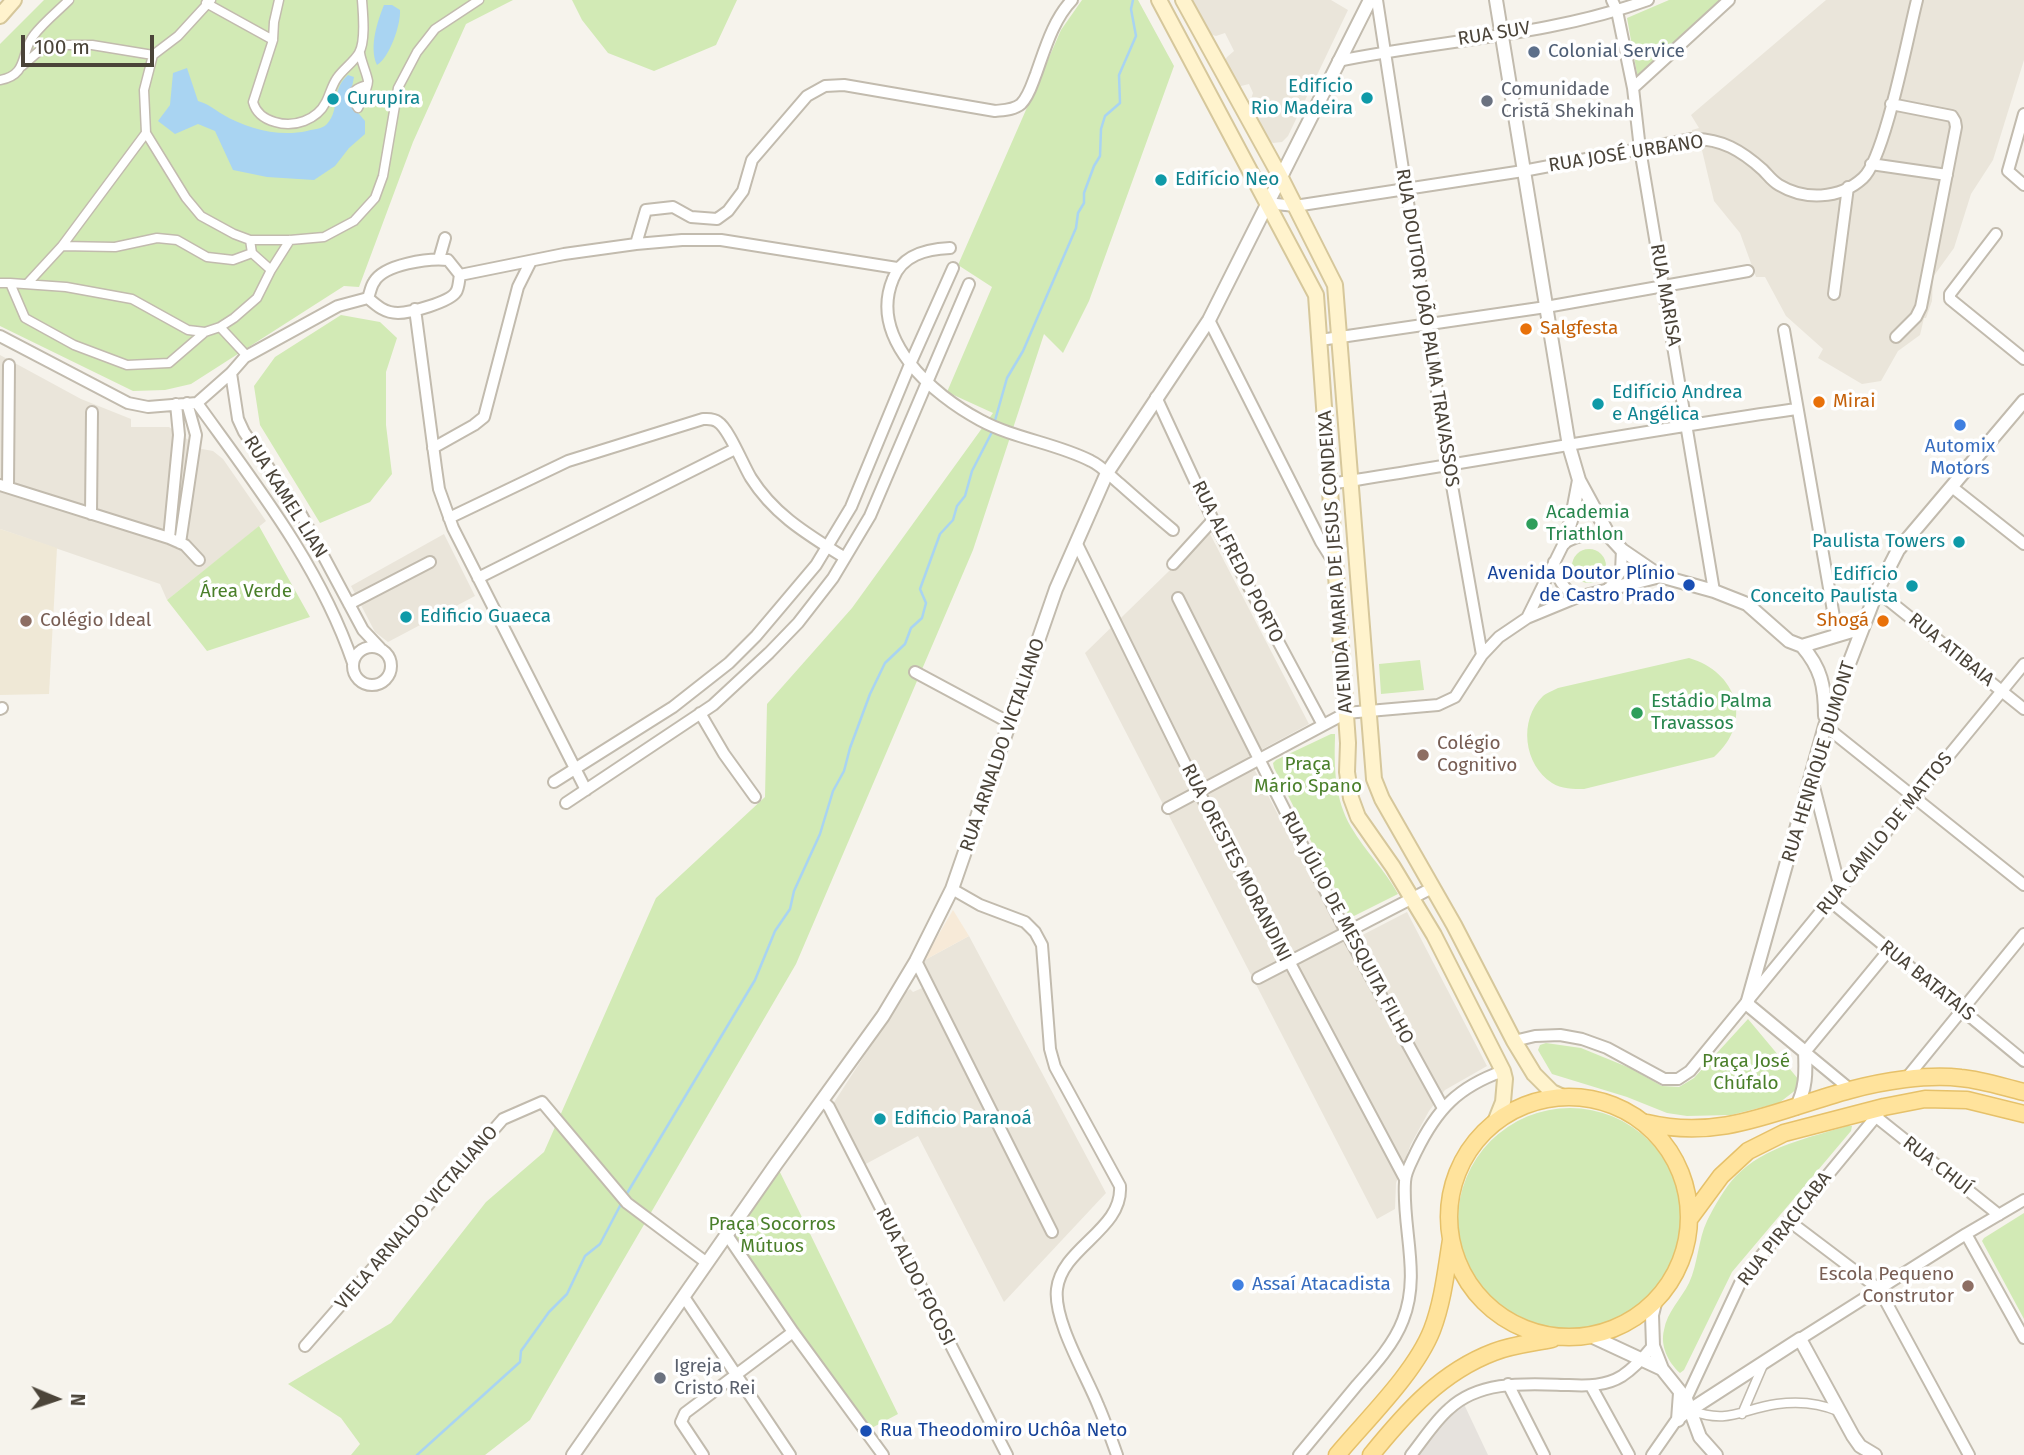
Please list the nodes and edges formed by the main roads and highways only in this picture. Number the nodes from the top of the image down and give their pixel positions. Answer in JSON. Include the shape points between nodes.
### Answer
{"nodes":[{"id":1,"x":14,"y":0,"type":"edge"},
{"id":2,"x":1159,"y":0,"type":"edge"},
{"id":3,"x":1183,"y":0,"type":"edge"},
{"id":4,"x":0,"y":16,"type":"edge"},
{"id":5,"x":1199,"y":29,"type":"junction"},
{"id":6,"x":1180,"y":38,"type":"junction"},
{"id":7,"x":1214,"y":100,"type":"junction"},
{"id":8,"x":1240,"y":103,"type":"junction"},
{"id":9,"x":2024,"y":1092,"type":"edge"},
{"id":10,"x":1563,"y":1097,"type":"junction"},
{"id":11,"x":2024,"y":1114,"type":"edge"},
{"id":12,"x":1495,"y":1122,"type":"junction"},
{"id":13,"x":1644,"y":1123,"type":"junction"},
{"id":14,"x":1690,"y":1218,"type":"junction"},
{"id":15,"x":1451,"y":1238,"type":"junction"},
{"id":16,"x":1555,"y":1339,"type":"junction"},
{"id":17,"x":1337,"y":1455,"type":"edge"},
{"id":18,"x":1370,"y":1455,"type":"edge"}],
"edges":[{"from":1,"to":4,"type":"main road"},
{"from":2,"to":6,"type":"main road","name":"AVENIDA MARIA DE JESUS CONDEIXA"},
{"from":3,"to":5,"type":"main road","name":"AVENIDA MARIA DE JESUS CONDEIXA"},
{"from":5,"to":6,"type":"main road"},
{"from":5,"to":8,"type":"main road","name":"AVENIDA MARIA DE JESUS CONDEIXA"},
{"from":6,"to":7,"type":"main road","name":"AVENIDA MARIA DE JESUS CONDEIXA"},
{"from":7,"to":8,"type":"main road","via":[[1230,111]]},
{"from":7,"to":12,"type":"main road","name":"AVENIDA MARIA DE JESUS CONDEIXA","via":[[1316,295],[1352,798],[1359,817],[1434,935],[1503,1071],[1503,1102]]},
{"from":8,"to":10,"type":"main road","name":"AVENIDA MARIA DE JESUS CONDEIXA","via":[[1335,285],[1374,779],[1514,1041],[1542,1084]]},
{"from":9,"to":13,"type":"main road","via":[[1959,1077],[1933,1076],[1851,1090],[1735,1125],[1668,1129]]},
{"from":10,"to":12,"type":"main road","via":[[1539,1100]]},
{"from":10,"to":13,"type":"main road","via":[[1611,1104]]},
{"from":11,"to":14,"type":"main road","via":[[1968,1100],[1925,1100],[1784,1133],[1748,1151],[1721,1176]]},
{"from":12,"to":15,"type":"main road","via":[[1462,1162],[1449,1212]]},
{"from":13,"to":14,"type":"main road","via":[[1678,1165]]},
{"from":14,"to":16,"type":"main road","via":[[1679,1267],[1656,1299],[1633,1320],[1591,1336]]},
{"from":15,"to":16,"type":"main road","via":[[1463,1273],[1485,1303],[1515,1325]]},
{"from":15,"to":17,"type":"main road","via":[[1442,1296],[1430,1334],[1405,1374]]},
{"from":16,"to":18,"type":"main road","via":[[1496,1351],[1455,1371],[1420,1399]]}]}
